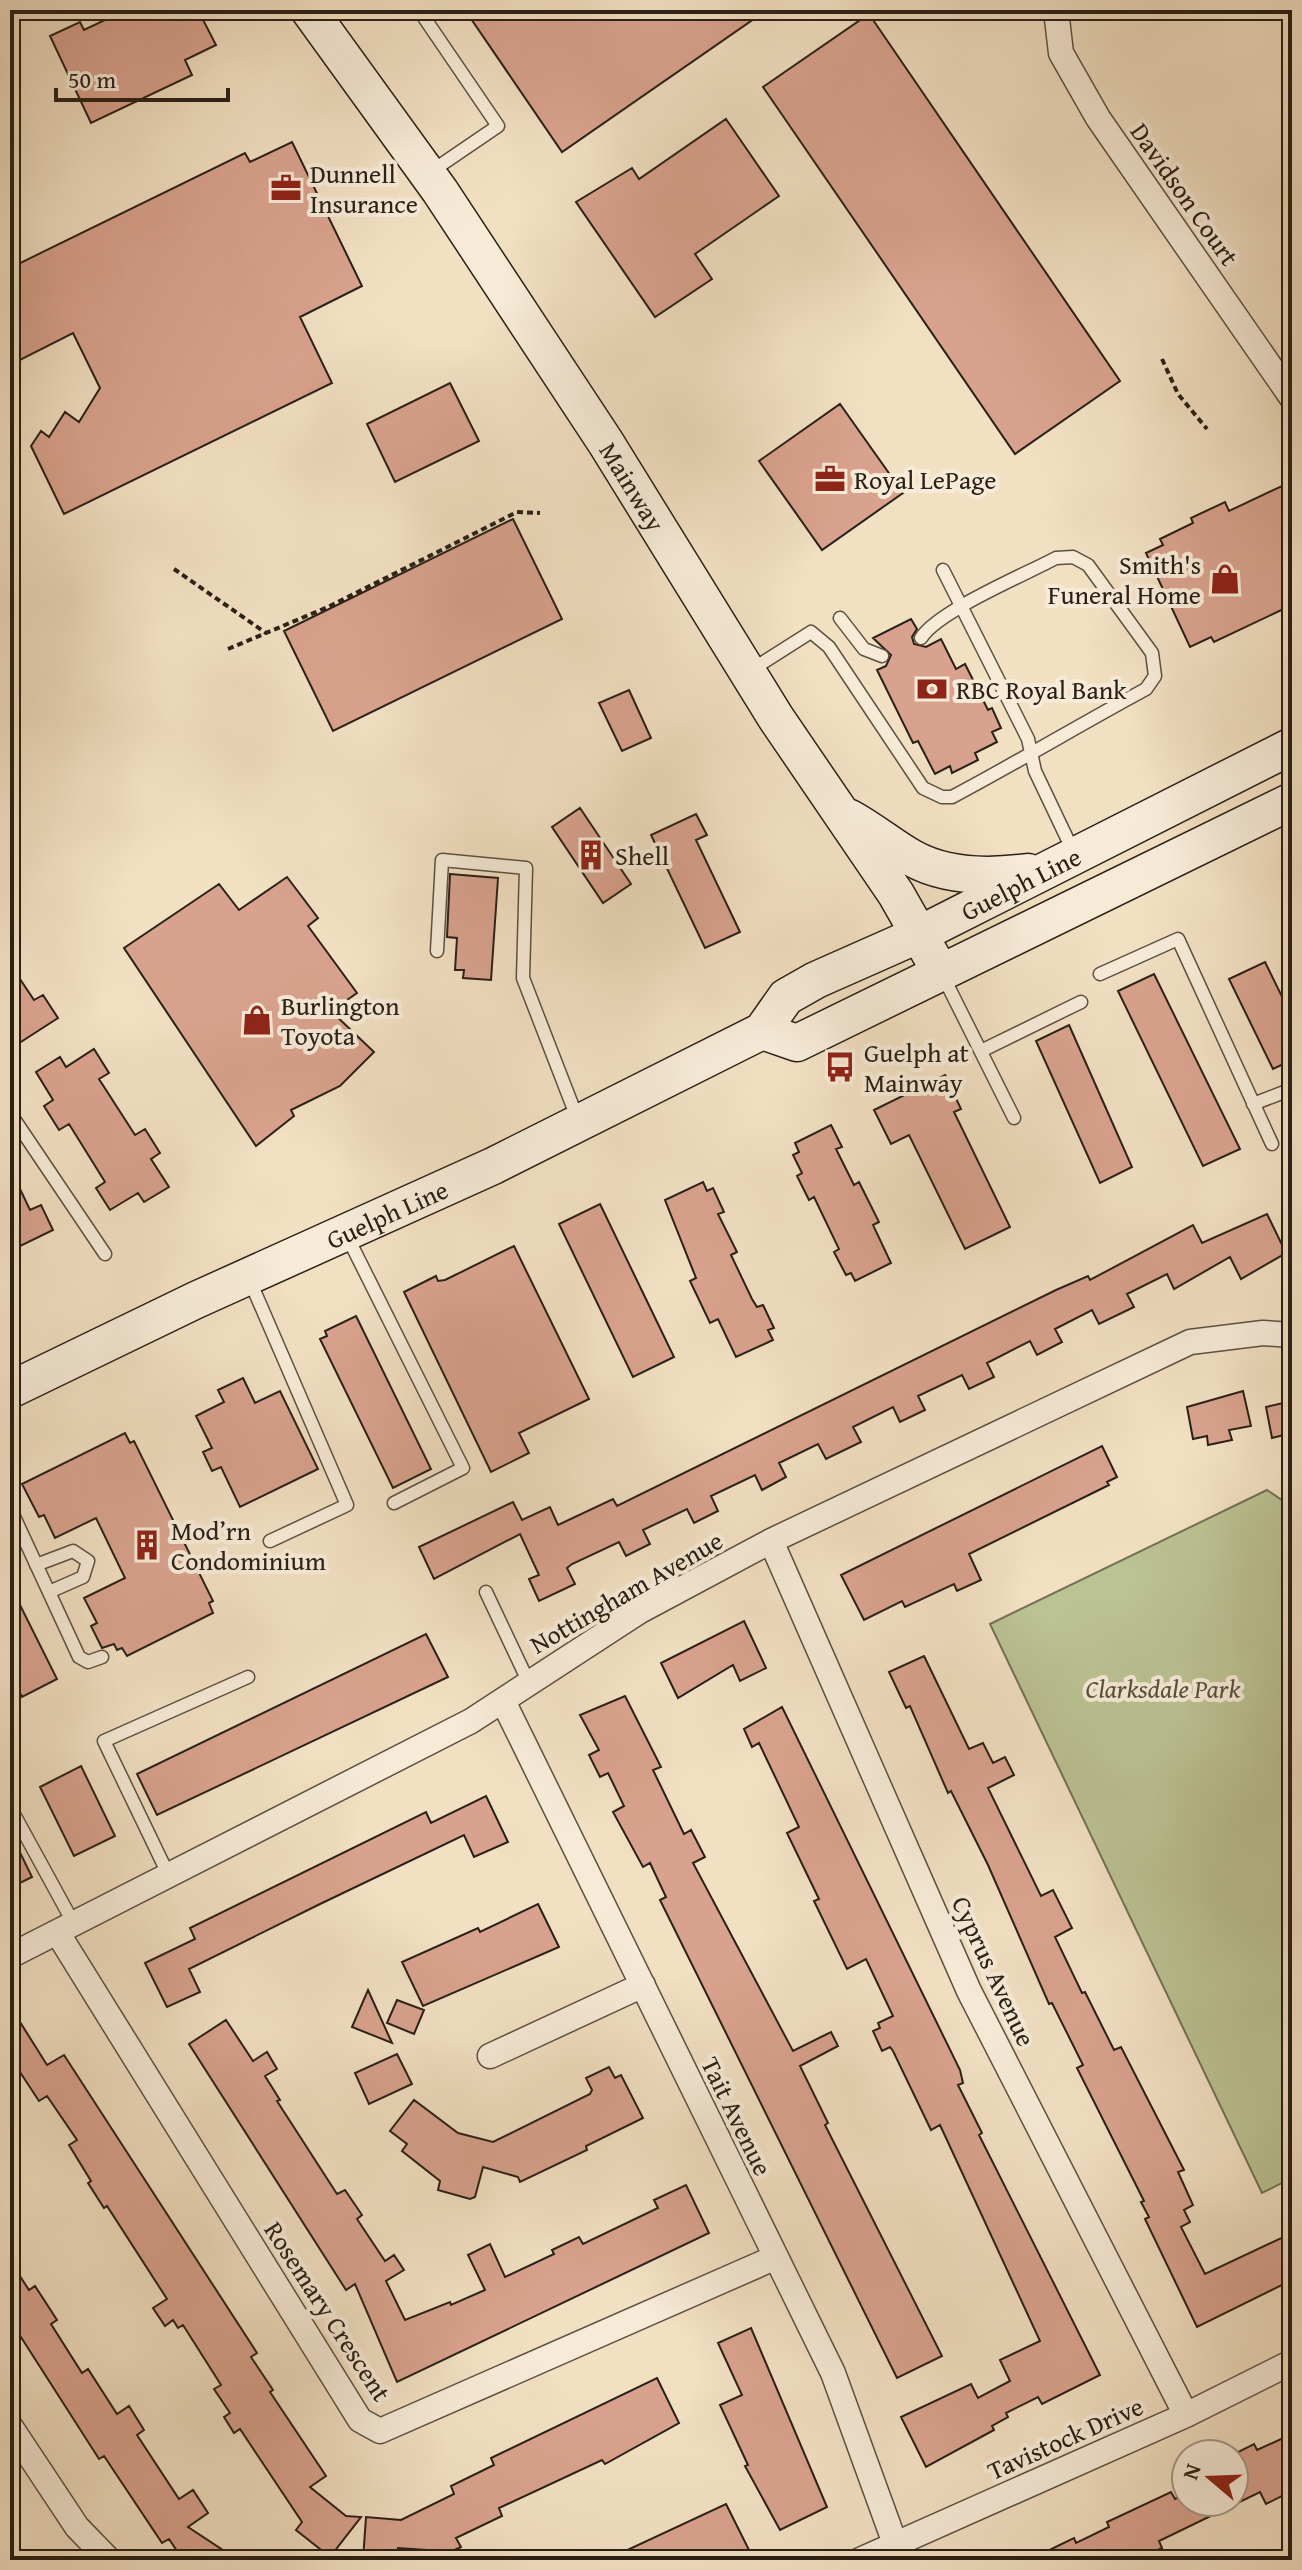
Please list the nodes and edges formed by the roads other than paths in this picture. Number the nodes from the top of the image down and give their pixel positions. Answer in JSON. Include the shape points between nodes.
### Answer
{"nodes":[{"id":1,"x":309,"y":10,"type":"edge"},
{"id":2,"x":419,"y":10,"type":"edge"},
{"id":3,"x":1056,"y":10,"type":"edge"},
{"id":4,"x":428,"y":174,"type":"junction"},
{"id":5,"x":1292,"y":398,"type":"edge"},
{"id":6,"x":943,"y":570,"type":"dead end"},
{"id":7,"x":962,"y":607,"type":"junction"},
{"id":8,"x":840,"y":618,"type":"dead end"},
{"id":9,"x":914,"y":624,"type":"dead end"},
{"id":10,"x":876,"y":651,"type":"dead end"},
{"id":11,"x":749,"y":672,"type":"junction"},
{"id":12,"x":1292,"y":746,"type":"edge"},
{"id":13,"x":1032,"y":755,"type":"junction"},
{"id":14,"x":1292,"y":801,"type":"edge"},
{"id":15,"x":840,"y":813,"type":"junction"},
{"id":16,"x":1070,"y":858,"type":"junction"},
{"id":17,"x":920,"y":934,"type":"junction"},
{"id":18,"x":437,"y":951,"type":"dead end"},
{"id":19,"x":941,"y":973,"type":"junction"},
{"id":20,"x":1100,"y":974,"type":"dead end"},
{"id":21,"x":1081,"y":1002,"type":"dead end"},
{"id":22,"x":762,"y":1031,"type":"junction"},
{"id":23,"x":983,"y":1050,"type":"junction"},
{"id":24,"x":1292,"y":1089,"type":"edge"},
{"id":25,"x":1253,"y":1104,"type":"junction"},
{"id":26,"x":1014,"y":1118,"type":"dead end"},
{"id":27,"x":12,"y":1121,"type":"edge"},
{"id":28,"x":579,"y":1123,"type":"junction"},
{"id":29,"x":1272,"y":1144,"type":"dead end"},
{"id":30,"x":345,"y":1233,"type":"junction"},
{"id":31,"x":105,"y":1254,"type":"dead end"},
{"id":32,"x":248,"y":1277,"type":"junction"},
{"id":33,"x":1292,"y":1335,"type":"edge"},
{"id":34,"x":10,"y":1390,"type":"edge"},
{"id":35,"x":394,"y":1503,"type":"dead end"},
{"id":36,"x":10,"y":1508,"type":"edge"},
{"id":37,"x":270,"y":1541,"type":"dead end"},
{"id":38,"x":771,"y":1541,"type":"junction"},
{"id":39,"x":36,"y":1565,"type":"junction"},
{"id":40,"x":49,"y":1592,"type":"junction"},
{"id":41,"x":486,"y":1592,"type":"dead end"},
{"id":42,"x":102,"y":1657,"type":"dead end"},
{"id":43,"x":248,"y":1677,"type":"dead end"},
{"id":44,"x":529,"y":1683,"type":"junction"},
{"id":45,"x":504,"y":1703,"type":"junction"},
{"id":46,"x":10,"y":1807,"type":"edge"},
{"id":47,"x":169,"y":1876,"type":"junction"},
{"id":48,"x":66,"y":1928,"type":"junction"},
{"id":49,"x":10,"y":1956,"type":"edge"},
{"id":50,"x":643,"y":1985,"type":"junction"},
{"id":51,"x":490,"y":2056,"type":"dead end"},
{"id":52,"x":774,"y":2258,"type":"junction"},
{"id":53,"x":1292,"y":2362,"type":"edge"},
{"id":54,"x":1186,"y":2415,"type":"junction"},
{"id":55,"x":10,"y":2426,"type":"edge"},
{"id":56,"x":898,"y":2552,"type":"edge"},
{"id":57,"x":109,"y":2560,"type":"edge"},
{"id":58,"x":860,"y":2560,"type":"edge"}],
"edges":[{"from":1,"to":4,"type":"main road","name":"Mainway"},
{"from":2,"to":4,"type":"lane","via":[[498,126]]},
{"from":3,"to":5,"type":"street","name":"Davidson Court","via":[[1061,53],[1098,118]]},
{"from":4,"to":11,"type":"main road","name":"Mainway"},
{"from":6,"to":7,"type":"lane"},
{"from":7,"to":9,"type":"lane","via":[[924,633]]},
{"from":7,"to":13,"type":"lane"},
{"from":7,"to":13,"type":"lane","via":[[1056,558],[1073,557],[1088,565],[1155,660],[1155,676],[1146,689]]},
{"from":8,"to":10,"type":"lane"},
{"from":11,"to":13,"type":"lane","via":[[811,632],[829,647],[932,794],[952,797]]},
{"from":11,"to":15,"type":"main road","name":"Mainway"},
{"from":12,"to":16,"type":"main road","name":"Guelph Line"},
{"from":13,"to":16,"type":"lane"},
{"from":14,"to":19,"type":"main road","name":"Guelph Line"},
{"from":15,"to":16,"type":"main road","via":[[922,863],[953,872],[1005,875]]},
{"from":15,"to":17,"type":"main road","name":"Mainway"},
{"from":16,"to":17,"type":"main road","name":"Guelph Line"},
{"from":17,"to":19,"type":"main road","name":"Mainway"},
{"from":17,"to":22,"type":"main road","name":"Guelph Line","via":[[786,997]]},
{"from":18,"to":28,"type":"lane","via":[[442,860],[526,868],[523,978]]},
{"from":19,"to":22,"type":"main road","name":"Guelph Line","via":[[797,1043]]},
{"from":19,"to":23,"type":"lane"},
{"from":20,"to":25,"type":"lane","via":[[1178,939]]},
{"from":21,"to":23,"type":"lane"},
{"from":22,"to":28,"type":"main road","name":"Guelph Line"},
{"from":23,"to":26,"type":"lane"},
{"from":24,"to":25,"type":"lane"},
{"from":25,"to":29,"type":"lane"},
{"from":27,"to":31,"type":"lane"},
{"from":28,"to":30,"type":"main road","name":"Guelph Line"},
{"from":30,"to":32,"type":"main road","name":"Guelph Line"},
{"from":30,"to":35,"type":"lane","via":[[463,1468]]},
{"from":32,"to":34,"type":"main road","name":"Guelph Line"},
{"from":32,"to":37,"type":"lane","via":[[347,1505]]},
{"from":33,"to":38,"type":"street","name":"Nottingham Avenue","via":[[1190,1342]]},
{"from":36,"to":39,"type":"lane"},
{"from":38,"to":44,"type":"street","name":"Nottingham Avenue","via":[[640,1611]]},
{"from":38,"to":54,"type":"street","name":"Cyprus Avenue","via":[[969,1991]]},
{"from":39,"to":40,"type":"lane"},
{"from":39,"to":40,"type":"lane","via":[[73,1551],[88,1561],[83,1577]]},
{"from":40,"to":42,"type":"lane","via":[[79,1657],[88,1662]]},
{"from":41,"to":44,"type":"lane"},
{"from":43,"to":47,"type":"lane","via":[[104,1741]]},
{"from":44,"to":45,"type":"street","name":"Nottingham Avenue"},
{"from":45,"to":47,"type":"street","name":"Nottingham Avenue"},
{"from":45,"to":50,"type":"street","name":"Tait Avenue"},
{"from":46,"to":48,"type":"lane"},
{"from":47,"to":48,"type":"street","name":"Nottingham Avenue"},
{"from":48,"to":49,"type":"street","name":"Nottingham Avenue"},
{"from":48,"to":52,"type":"street","name":"Rosemary Crescent","via":[[360,2420],[380,2431]]},
{"from":50,"to":51,"type":"street"},
{"from":50,"to":52,"type":"street","name":"Tait Avenue"},
{"from":52,"to":56,"type":"street","name":"Tait Avenue","via":[[833,2373]]},
{"from":53,"to":54,"type":"street","name":"Tavistock Drive"},
{"from":54,"to":56,"type":"street","name":"Tavistock Drive"},
{"from":55,"to":57,"type":"street","via":[[77,2527]]},
{"from":56,"to":58,"type":"street","name":"Tavistock Drive"}]}
